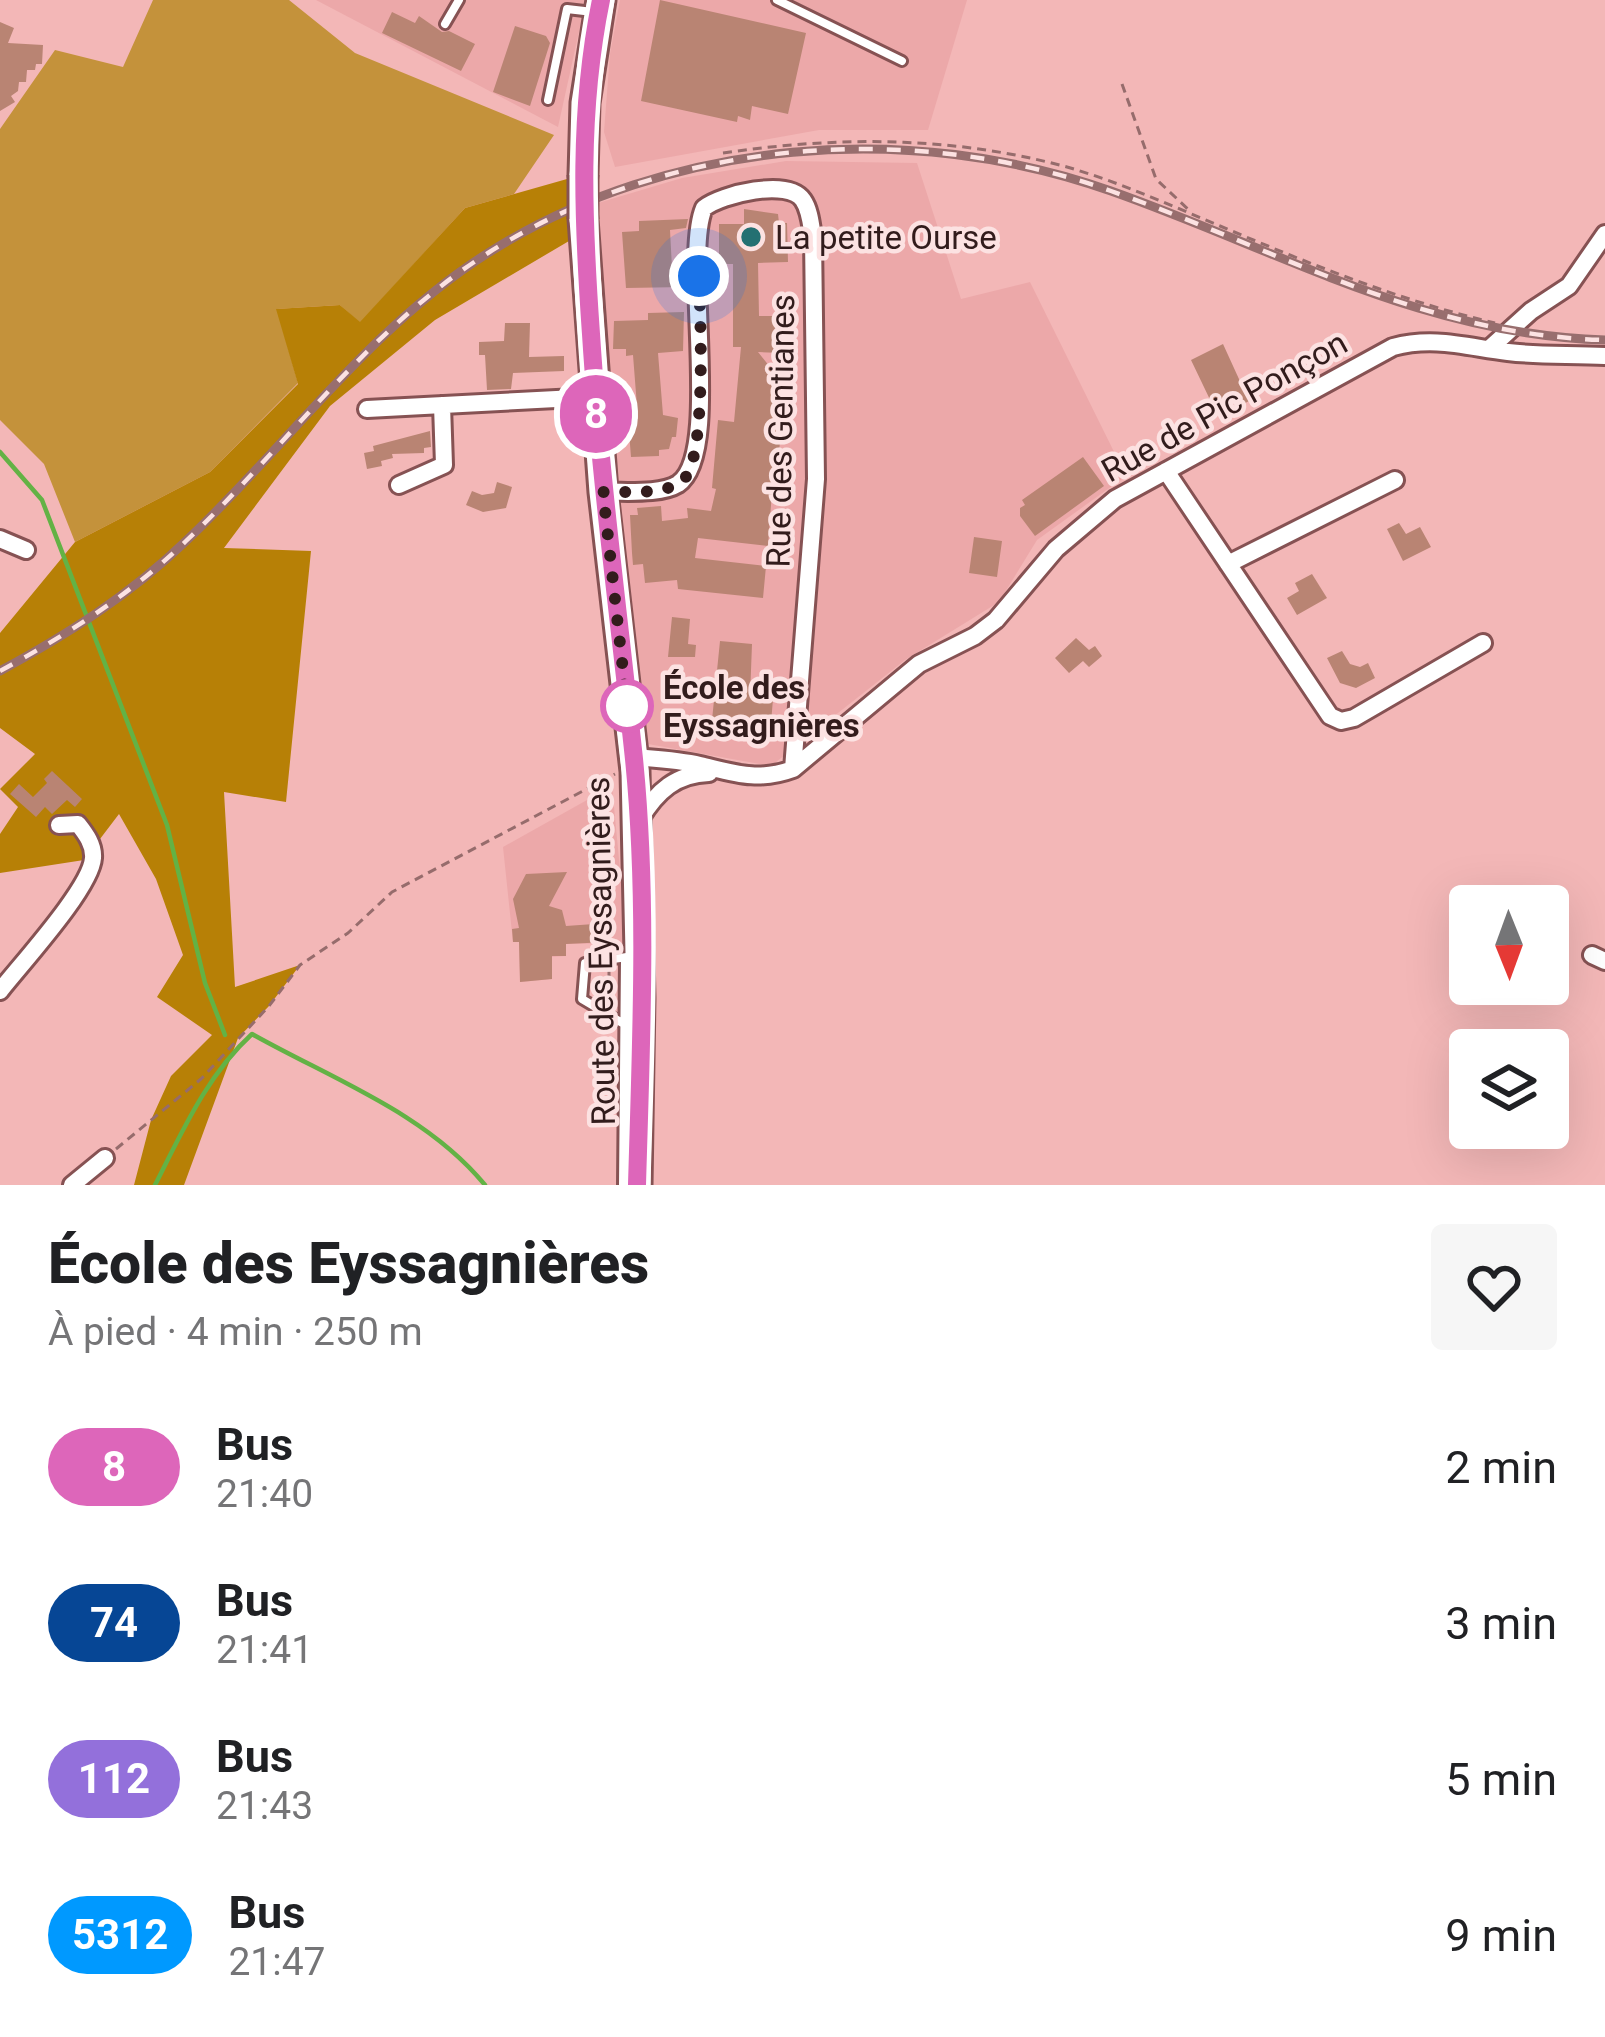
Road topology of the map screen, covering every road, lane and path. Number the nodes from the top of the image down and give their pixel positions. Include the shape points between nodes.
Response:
1 (459, 0) edge
2 (777, 0) edge
3 (600, 6) edge
4 (445, 24) dead end
5 (902, 61) dead end
6 (1122, 84) dead end
7 (548, 100) dead end
8 (724, 153) dead end
9 (1192, 213) junction
10 (1605, 234) edge
11 (1515, 327) junction
12 (1490, 348) junction
13 (1605, 356) edge
14 (595, 397) junction
15 (442, 405) junction
16 (368, 409) dead end
17 (1166, 471) junction
18 (1395, 480) dead end
19 (399, 485) dead end
20 (603, 492) junction
21 (0, 539) edge
22 (26, 550) dead end
23 (1228, 564) junction
24 (1483, 643) dead end
25 (667, 760) junction
26 (634, 769) junction
27 (793, 769) junction
28 (723, 772) junction
29 (666, 786) junction
30 (59, 825) dead end
31 (637, 825) junction
32 (632, 952) junction
33 (609, 961) junction
34 (0, 991) edge
35 (609, 1012) junction
36 (632, 1030) junction
37 (105, 1158) joint
38 (72, 1185) edge
39 (623, 1185) edge
40 (637, 1185) edge

1 - 4 lane
2 - 5 lane
3 - 7 lane via 567,9
3 - 14 main road, Route des Eyssagnières, bridge via 583,175
6 - 9 path via 1156,179
8 - 9 path via 856,140 943,144 1070,168
9 - 11 path via 1397,295
10 - 11 street via 1569,286
11 - 12 street
12 - 13 street, Rue de Pic Ponçon
12 - 17 street, Rue de Pic Ponçon via 1426,340 1393,346
14 - 15 street
14 - 20 main road, Route des Eyssagnières
15 - 16 street
15 - 19 street via 444,465
17 - 23 street
17 - 27 street, Rue de Pic Ponçon via 1076,529 996,620 919,664
18 - 23 street
20 - 26 main road, Route des Eyssagnières
20 - 27 street, Rue des Gentianes via 669,488 693,464 704,208 728,196 794,191 813,237 816,479
21 - 22 street
23 - 24 street via 1324,712 1341,721
25 - 26 street
25 - 28 street
25 - 29 street
26 - 29 street via 649,788
26 - 31 main road, Route des Eyssagnières
26 - 37 path via 582,788 392,892 300,965 200,1079
27 - 28 street via 771,777
28 - 29 street
29 - 31 street
30 - 34 street via 78,824 88,837 91,868
31 - 32 main road, Route des Eyssagnières
32 - 33 lane
32 - 36 main road, Route des Eyssagnières
33 - 35 path
33 - 35 lane via 585,964 582,999
35 - 36 lane
36 - 39 lane
36 - 40 main road, Route des Eyssagnières
37 - 38 street

